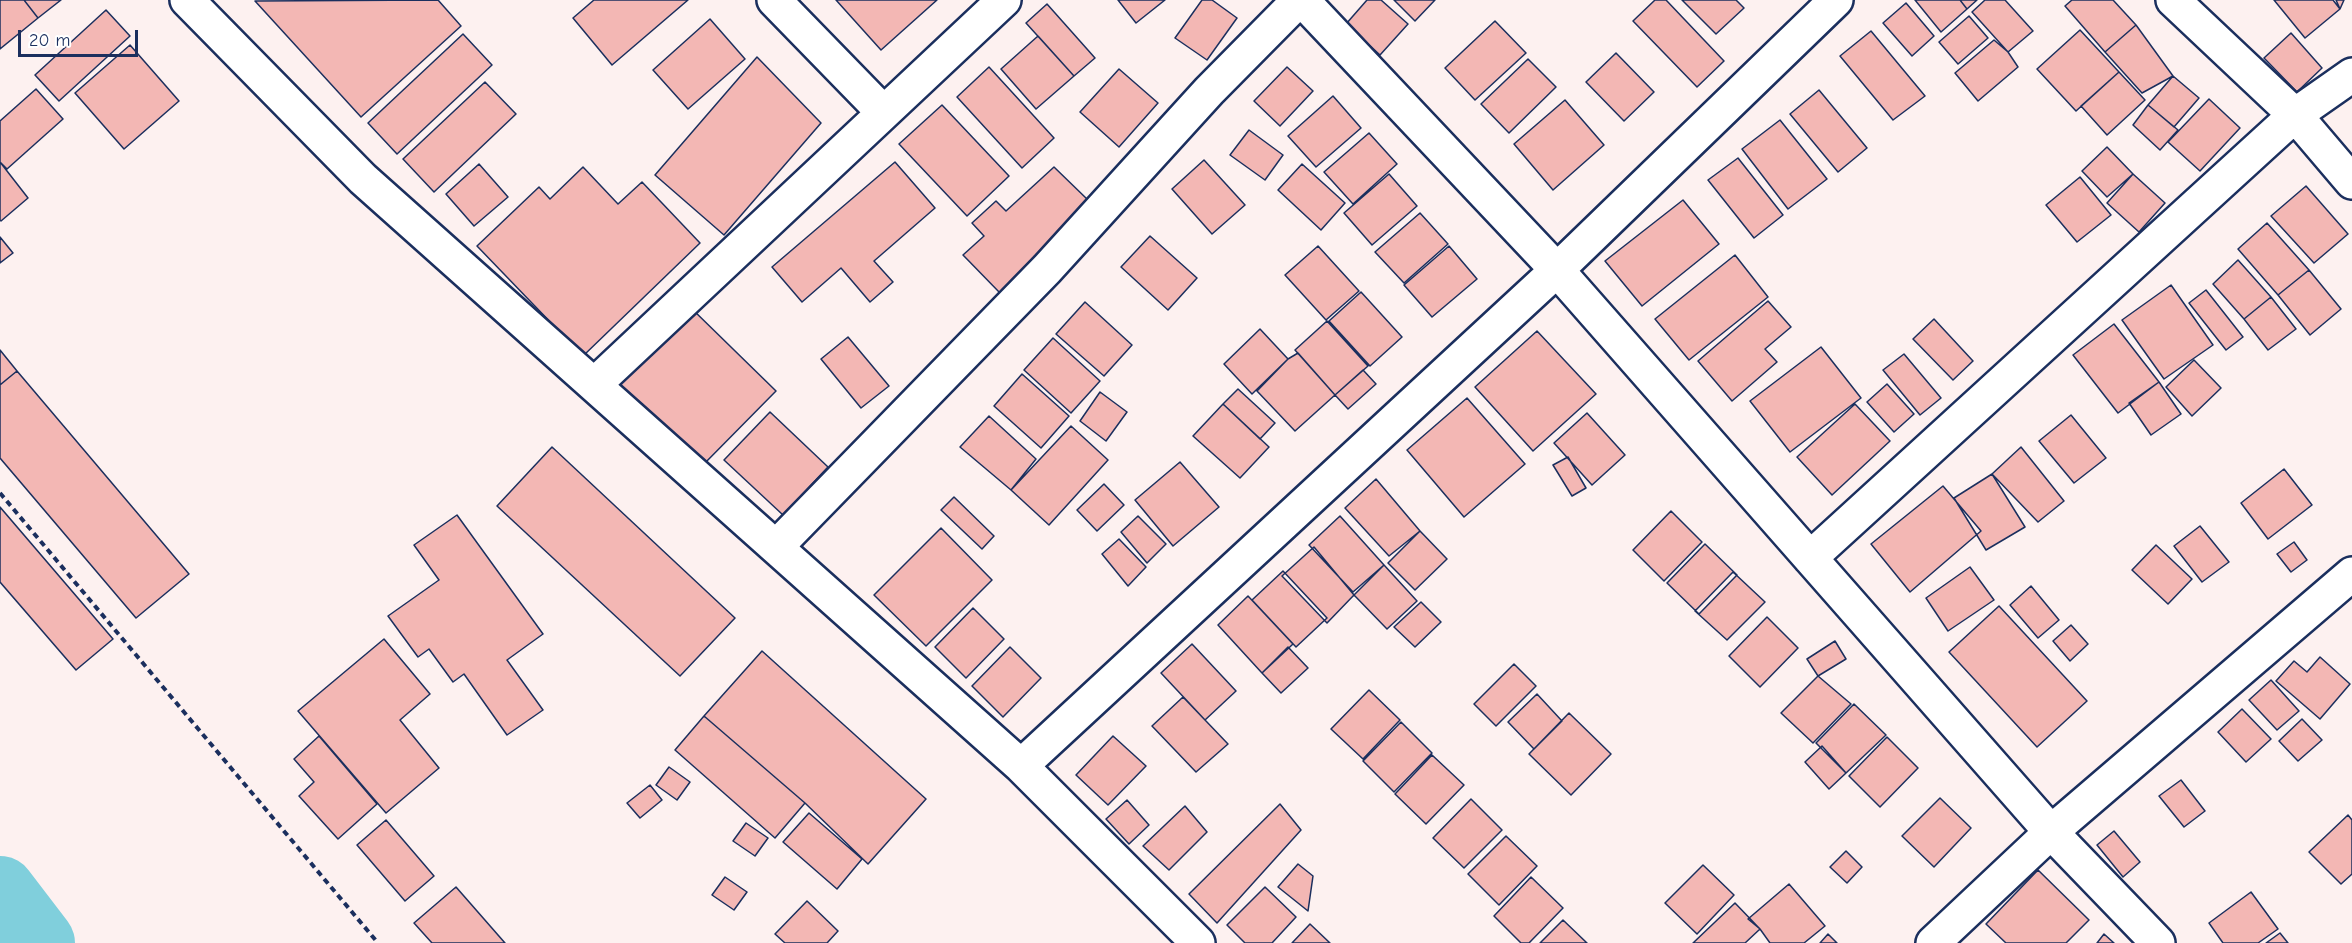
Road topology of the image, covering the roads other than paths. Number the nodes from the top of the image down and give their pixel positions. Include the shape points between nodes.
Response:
1 (187, 0) edge
2 (774, 0) edge
3 (1004, 0) edge
4 (1301, 0) edge
5 (1836, 0) edge
6 (2173, 0) edge
7 (2352, 75) edge
8 (883, 112) junction
9 (2295, 115) junction
10 (2352, 182) edge
11 (1557, 270) junction
12 (594, 385) junction
13 (776, 547) junction
14 (1810, 558) junction
15 (2352, 574) edge
16 (1021, 766) junction
17 (2051, 832) junction
18 (1198, 943) edge
19 (1933, 943) edge
20 (2158, 943) edge

1 - 12 street via 363,179
2 - 8 street
3 - 8 street
4 - 11 street
4 - 13 street via 1209,91 1047,269
5 - 11 street
6 - 9 street
7 - 9 street
8 - 12 street
9 - 10 street
9 - 14 street
11 - 14 street
11 - 16 street
12 - 13 street
13 - 16 street
14 - 17 street
15 - 17 street
16 - 18 street
17 - 19 street
17 - 20 street

